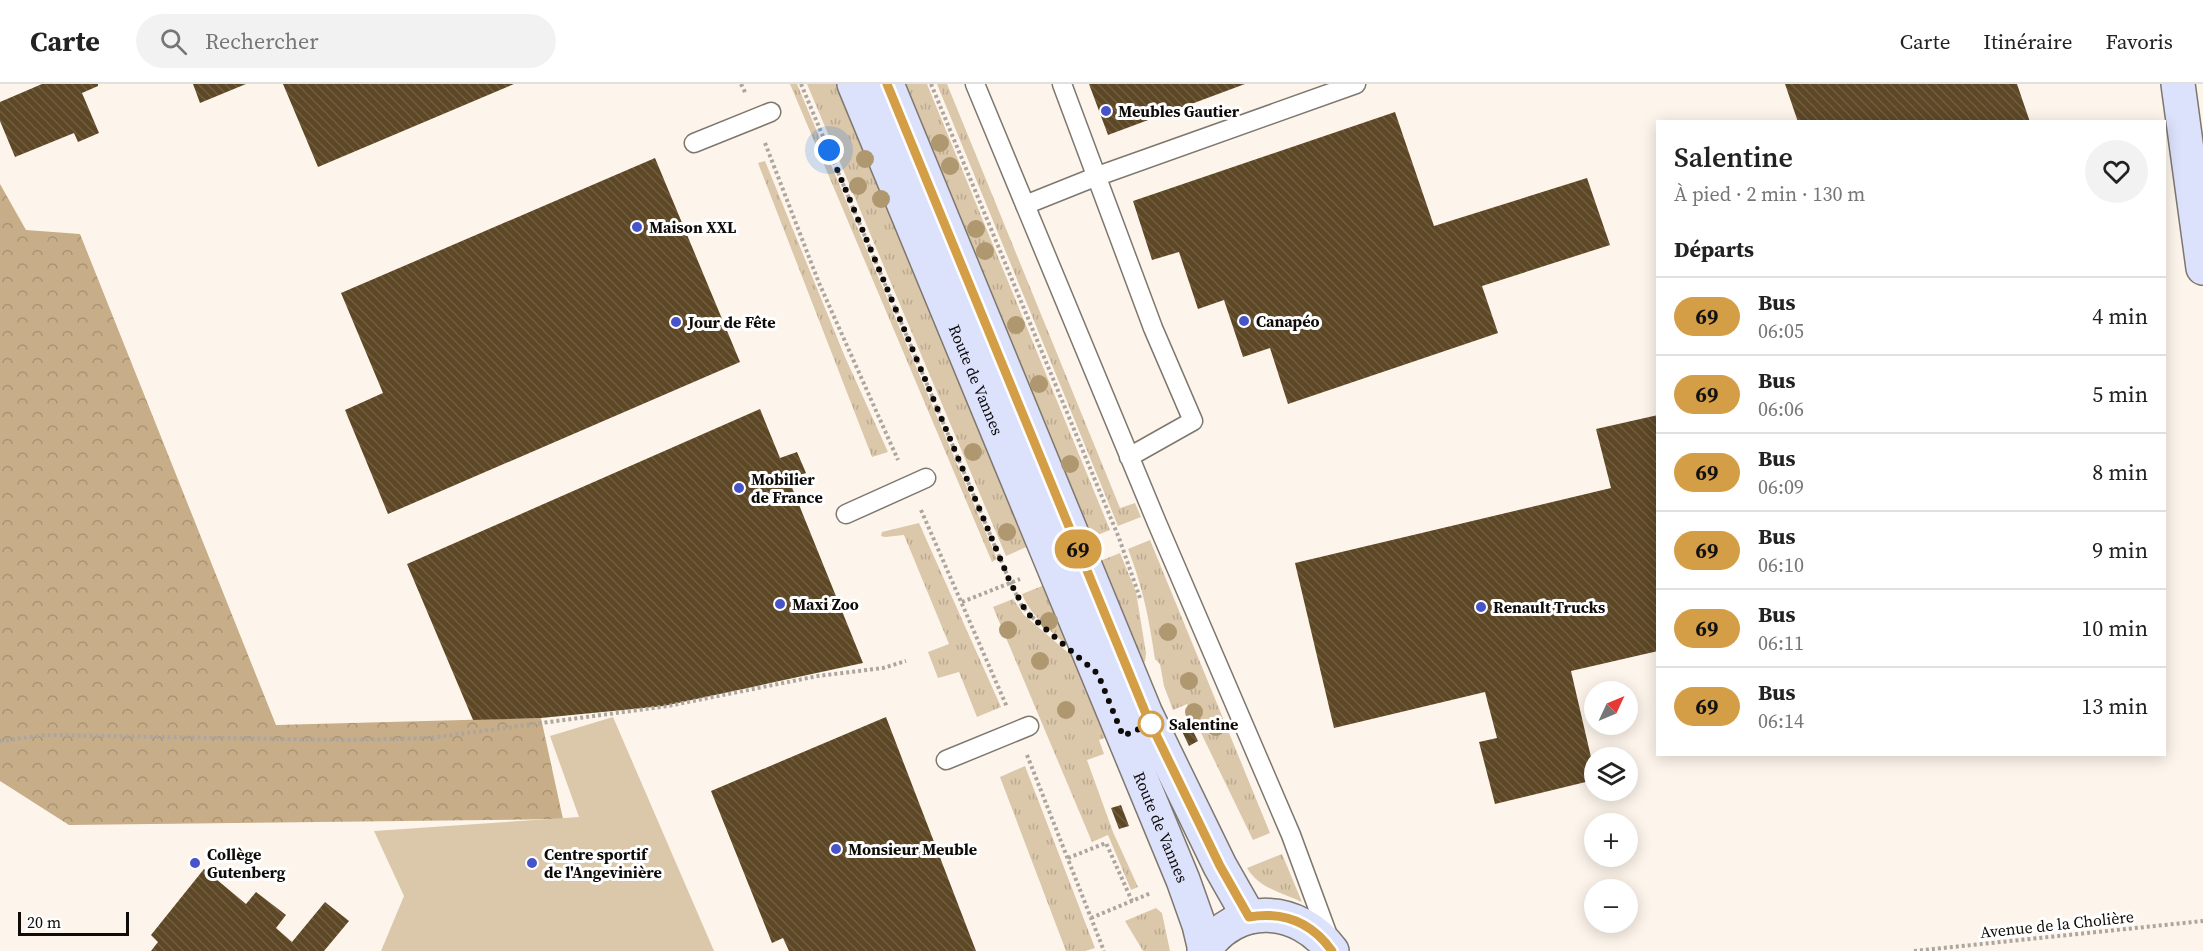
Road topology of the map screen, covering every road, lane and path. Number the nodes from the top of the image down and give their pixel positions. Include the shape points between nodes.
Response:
1 (741, 84) edge
2 (801, 84) edge
3 (854, 84) edge
4 (887, 84) edge
5 (975, 84) edge
6 (1062, 84) edge
7 (1356, 84) edge
8 (2178, 84) edge
9 (764, 115) junction
10 (694, 143) dead end
11 (1095, 177) junction
12 (1025, 205) junction
13 (2203, 268) edge
14 (1130, 457) junction
15 (918, 482) junction
16 (846, 514) dead end
17 (1040, 625) dead end
18 (906, 661) dead end
19 (1023, 728) junction
20 (0, 741) edge
21 (946, 760) dead end
22 (1068, 858) junction
23 (1249, 917) junction
24 (1091, 918) junction
25 (2203, 921) edge
26 (1204, 950) edge
27 (1104, 951) edge
28 (1333, 951) edge
29 (1914, 951) edge

1 - 9 path
2 - 17 path via 1010,582 1022,606
3 - 26 main road, Route de Vannes via 1183,880
4 - 23 main road, Route de Vannes via 1146,714
5 - 12 lane
6 - 11 lane
7 - 11 lane
8 - 13 main road
9 - 10 lane
9 - 15 path via 819,283 847,350
11 - 12 lane
11 - 14 lane via 1193,421
12 - 14 lane
14 - 28 lane via 1291,835
15 - 16 lane
15 - 19 path
18 - 20 path via 668,706 430,738 45,735
19 - 21 lane
19 - 22 path
22 - 24 path
22 - 24 path via 1106,843 1132,901
23 - 26 main road via 1228,926
23 - 28 main road via 1276,915 1301,922
24 - 27 path
25 - 29 path, Avenue de la Cholière

